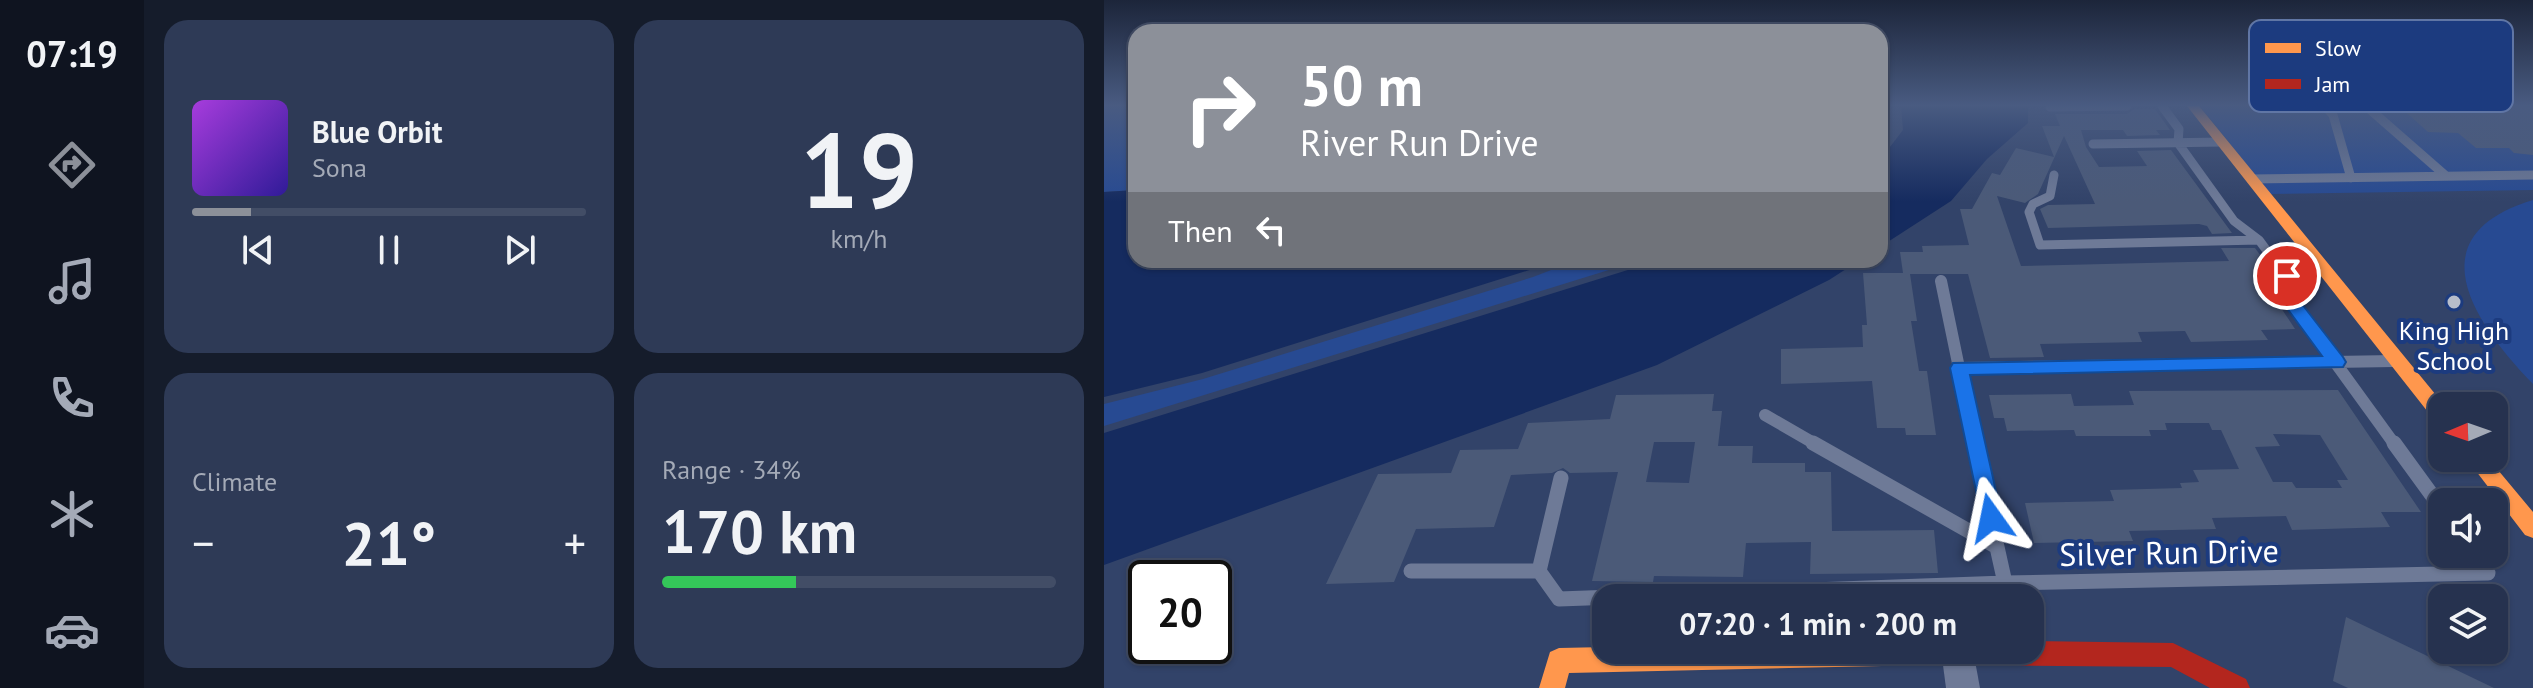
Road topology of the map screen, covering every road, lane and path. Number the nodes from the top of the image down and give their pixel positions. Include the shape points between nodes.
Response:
1 (2178, 138) edge
2 (2219, 138) edge
3 (2340, 138) edge
4 (2403, 138) edge
5 (2222, 142) junction
6 (2178, 143) junction
7 (2093, 144) dead end
8 (2054, 175) dead end
9 (2533, 175) edge
10 (2446, 176) junction
11 (2351, 178) junction
12 (2251, 179) junction
13 (2259, 240) junction
14 (1941, 281) dead end
15 (2397, 361) junction
16 (2337, 362) junction
17 (1959, 368) junction
18 (2428, 399) edge
19 (1765, 415) dead end
20 (2487, 472) edge
21 (1561, 478) dead end
22 (2428, 489) edge
23 (2509, 499) junction
24 (2533, 499) edge
25 (2533, 528) edge
26 (1997, 547) junction
27 (2484, 568) edge
28 (1411, 571) dead end
29 (1539, 571) junction
30 (2005, 583) junction
31 (2044, 653) edge
32 (1592, 660) edge
33 (1959, 664) edge
34 (1552, 688) edge
35 (1963, 688) edge
36 (2237, 688) edge

1 - 6 lane
2 - 5 street
3 - 11 lane
4 - 10 lane
5 - 6 lane
5 - 12 street
6 - 7 lane
6 - 13 lane via 2234,221
8 - 13 lane via 2050,196 2029,212 2040,245
9 - 10 lane
10 - 11 lane
11 - 12 lane
12 - 15 street
13 - 16 lane via 2287,276 2287,296
14 - 17 lane
15 - 16 lane
15 - 18 street
16 - 17 lane
16 - 22 lane
17 - 26 lane
19 - 26 lane
20 - 23 street
21 - 29 lane
23 - 24 lane
23 - 25 street
26 - 30 lane
27 - 30 lane, Silver Run Drive via 2488,573
28 - 29 lane
29 - 30 lane, Silver Run Drive via 1559,599
31 - 36 street via 2173,655
32 - 34 street via 1559,661
33 - 35 street

